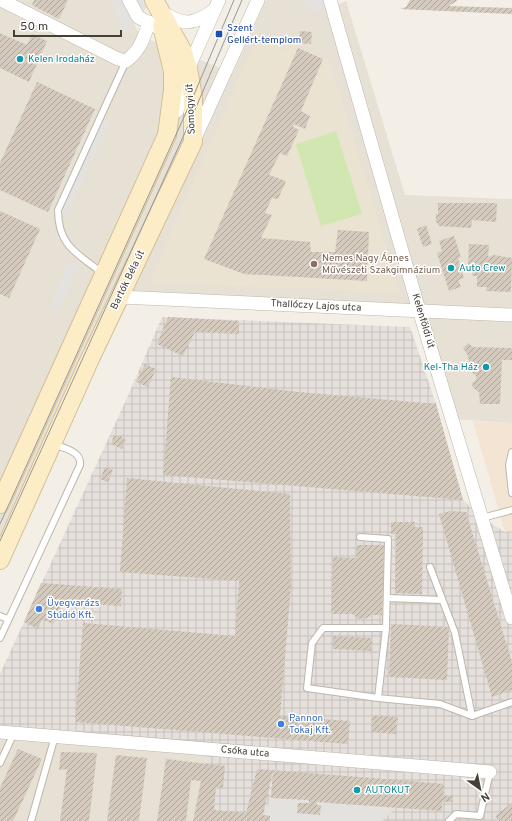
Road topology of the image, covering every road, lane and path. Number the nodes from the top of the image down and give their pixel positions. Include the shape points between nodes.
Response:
1 (1, 0) edge
2 (129, 0) edge
3 (258, 0) edge
4 (330, 0) edge
5 (216, 5) edge
6 (156, 16) edge
7 (126, 60) junction
8 (188, 68) junction
9 (167, 135) junction
10 (192, 142) junction
11 (103, 274) junction
12 (120, 297) junction
13 (419, 310) junction
14 (512, 315) edge
15 (52, 444) junction
16 (512, 452) edge
17 (512, 493) edge
18 (0, 504) edge
19 (512, 510) edge
20 (482, 518) junction
21 (360, 537) dead end
22 (0, 560) edge
23 (430, 567) dead end
24 (387, 598) junction
25 (442, 600) junction
26 (0, 616) edge
27 (512, 618) edge
28 (8, 619) junction
29 (386, 628) junction
30 (0, 638) edge
31 (378, 698) junction
32 (512, 702) edge
33 (472, 716) junction
34 (0, 732) edge
35 (14, 733) junction
36 (55, 736) junction
37 (0, 763) edge
38 (490, 772) joint
39 (481, 818) edge
40 (31, 821) edge
41 (449, 821) edge

1 - 7 street via 118,60
2 - 6 street, Somogyi út via 138,17
3 - 10 street, Bartók Béla út
4 - 13 street, Kelenföldi út
5 - 6 street via 198,20 180,23
5 - 8 street
6 - 7 street via 142,43 133,56
6 - 8 street, Somogyi út via 183,52
6 - 9 street, Somogyi út via 173,71
7 - 11 lane via 58,210 58,224 69,248
8 - 9 street via 178,107
8 - 10 street, Somogyi út via 193,97
9 - 11 street
10 - 12 street, Bartók Béla út
11 - 18 street
12 - 13 street, Thallóczy Lajos utca
12 - 15 street, Bartók Béla út
13 - 14 street, Thallóczy Lajos utca
13 - 20 street, Kelenföldi út
15 - 22 street, Bartók Béla út
15 - 28 lane via 77,454 81,462
16 - 17 lane via 509,465
19 - 20 lane
20 - 27 street, Kelenföldi út
21 - 24 lane via 388,539
23 - 25 lane
24 - 25 lane
24 - 29 lane
25 - 33 lane via 455,632
26 - 28 lane
28 - 30 lane
29 - 31 lane
29 - 31 lane via 323,628 312,642 307,688
31 - 33 lane via 440,704
32 - 33 lane
34 - 35 street, Csóka utca
35 - 36 street, Csóka utca
35 - 37 lane
36 - 38 street, Csóka utca
36 - 40 lane
38 - 39 lane
39 - 41 lane via 456,814

